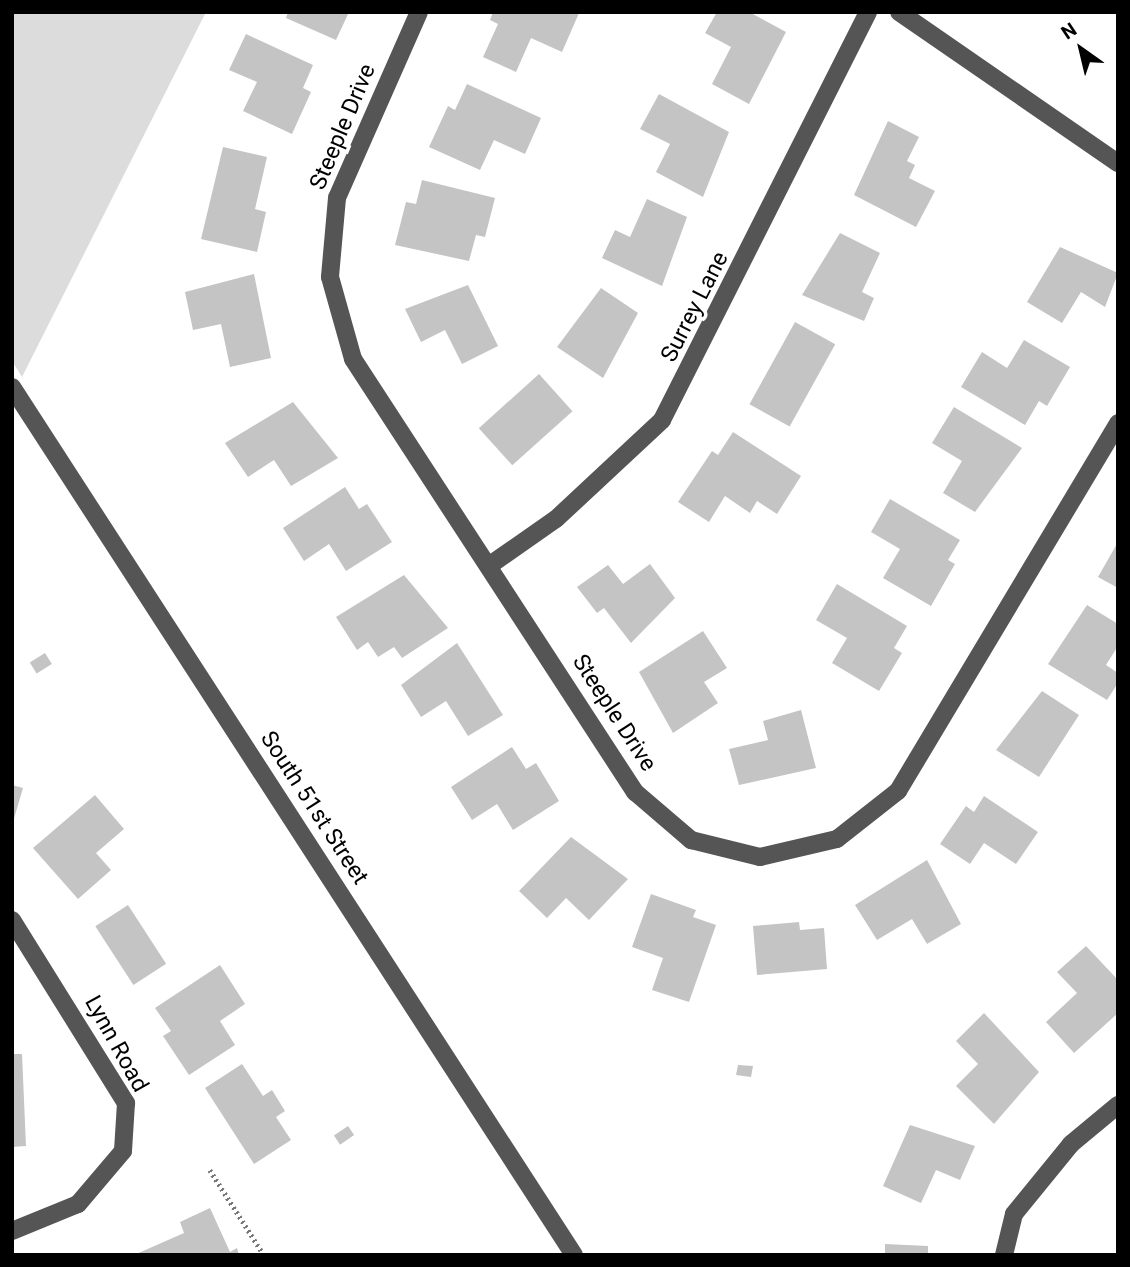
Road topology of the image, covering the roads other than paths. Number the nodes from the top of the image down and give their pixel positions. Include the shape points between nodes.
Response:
1 (419, 12) edge
2 (869, 12) edge
3 (899, 12) edge
4 (1118, 163) edge
5 (14, 394) edge
6 (1118, 423) edge
7 (490, 565) junction
8 (12, 920) edge
9 (1118, 1105) edge
10 (12, 1231) edge
11 (574, 1255) edge
12 (1004, 1255) edge

1 - 7 street, Steeple Drive via 337,198 330,277 353,359
2 - 7 street, Surrey Lane via 662,420 556,519
3 - 4 street
5 - 11 street, South 51st Street
6 - 7 street, Steeple Drive via 898,792 837,839 760,857 691,840 635,792
8 - 10 street, Lynn Road via 126,1103 123,1150 78,1204
9 - 12 street via 1071,1144 1014,1214

